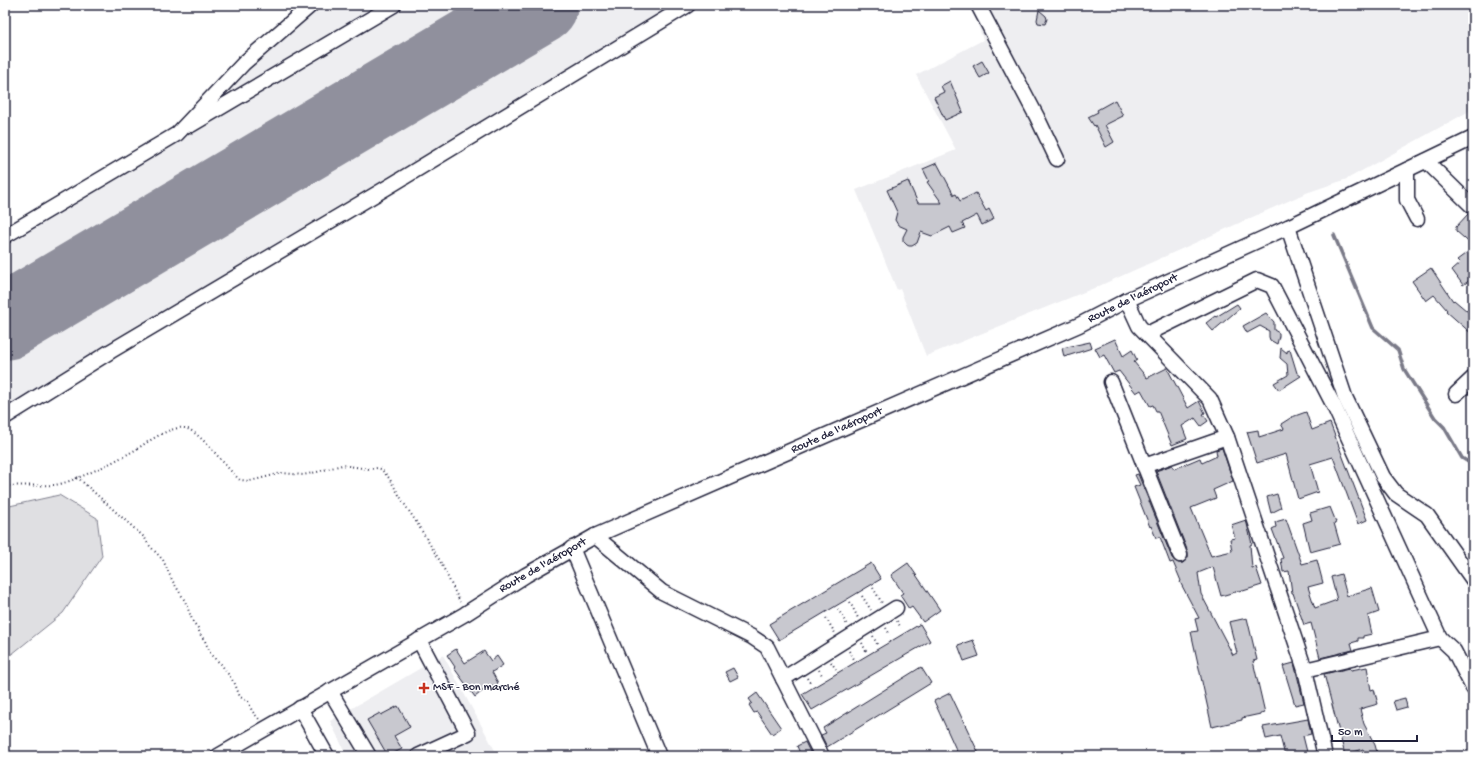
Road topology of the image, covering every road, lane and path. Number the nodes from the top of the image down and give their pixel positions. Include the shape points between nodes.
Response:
1 (311, 5) edge
2 (394, 5) edge
3 (688, 5) edge
4 (978, 5) edge
5 (177, 134) junction
6 (1473, 138) edge
7 (1057, 159) dead end
8 (1426, 161) junction
9 (1407, 170) junction
10 (1473, 207) edge
11 (1417, 219) dead end
12 (1288, 227) junction
13 (5, 236) edge
14 (1127, 300) junction
15 (1147, 334) junction
16 (1473, 378) edge
17 (1111, 382) dead end
18 (1456, 394) dead end
19 (5, 417) edge
20 (1227, 437) junction
21 (1144, 466) junction
22 (77, 477) junction
23 (5, 486) edge
24 (595, 536) junction
25 (572, 548) junction
26 (1180, 555) dead end
27 (1473, 580) edge
28 (873, 588) dead end
29 (862, 596) dead end
30 (850, 602) dead end
31 (838, 609) dead end
32 (465, 614) junction
33 (887, 614) junction
34 (826, 618) dead end
35 (858, 632) junction
36 (1440, 638) junction
37 (419, 640) junction
38 (841, 643) junction
39 (1305, 670) junction
40 (783, 679) junction
41 (1473, 688) edge
42 (330, 691) junction
43 (300, 708) junction
44 (266, 728) junction
45 (218, 756) edge
46 (326, 756) edge
47 (369, 756) edge
48 (418, 756) edge
49 (659, 756) edge
50 (822, 756) edge
51 (1325, 756) edge

1 - 5 street via 244,64
2 - 5 street
3 - 19 street
4 - 7 street
5 - 13 street
6 - 8 street, Route de l'aéroport
8 - 9 street, Route de l'aéroport
8 - 10 street
9 - 11 street via 1407,200
9 - 12 street, Route de l'aéroport
12 - 14 street, Route de l'aéroport
12 - 27 street via 1345,397 1383,477 1396,494 1427,515
14 - 15 street via 1139,326
14 - 24 street, Route de l'aéroport via 1005,358
15 - 20 street via 1210,399
15 - 36 street via 1257,280 1272,286 1334,406
16 - 18 street
17 - 21 street
20 - 21 street
20 - 39 street
21 - 26 street
22 - 23 path via 55,485
22 - 32 path via 127,455 165,432 177,428 187,429 198,436 240,480 250,481 282,474 303,475 342,465 377,468 384,471 418,523 440,561
22 - 44 path via 145,538 163,560 211,655 221,664 235,684 240,697 248,701 252,712
24 - 25 street, Route de l'aéroport
24 - 40 street via 662,592 767,647
25 - 32 street, Route de l'aéroport
25 - 49 street
28 - 33 path
29 - 33 path
30 - 35 path
31 - 35 path
32 - 37 street, Route de l'aéroport
33 - 35 street
34 - 38 path
35 - 38 street
36 - 39 street
36 - 41 street via 1454,651
37 - 42 street, Route de l'aéroport
37 - 48 street via 468,733
38 - 40 street
39 - 51 street
40 - 50 street
42 - 43 street, Route de l'aéroport
42 - 47 street
43 - 44 street, Route de l'aéroport
43 - 46 street
44 - 45 street, Route de l'aéroport

